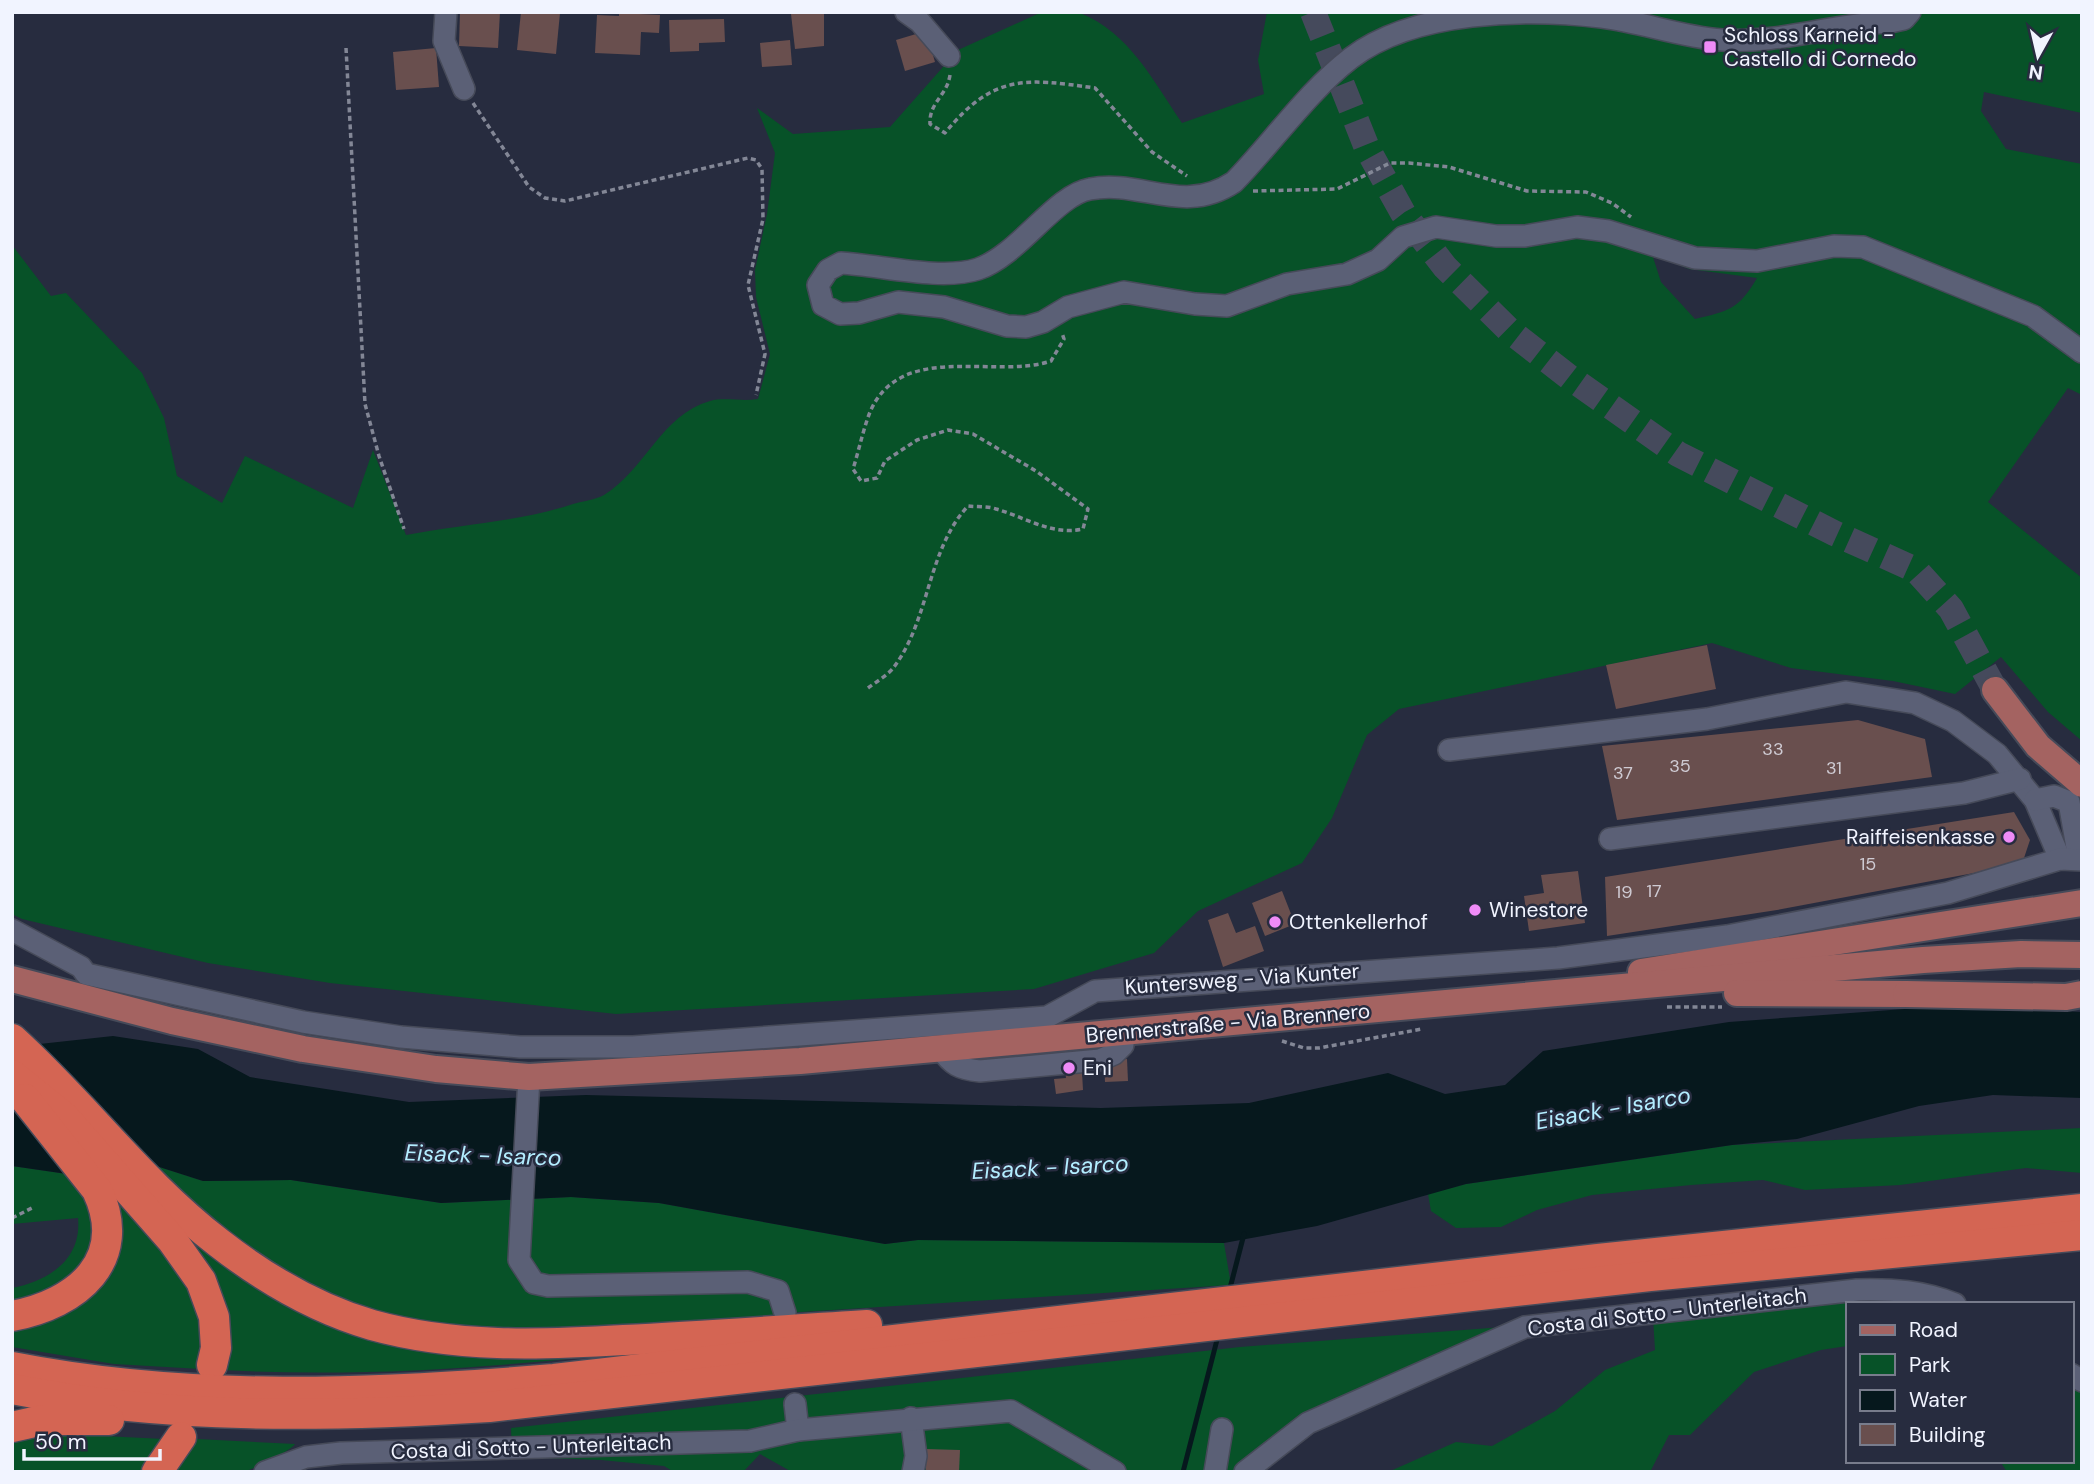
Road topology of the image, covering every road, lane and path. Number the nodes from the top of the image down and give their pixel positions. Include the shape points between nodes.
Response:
1 (446, 12) edge
2 (906, 12) edge
3 (1910, 12) edge
4 (346, 48) dead end
5 (949, 56) joint
6 (464, 89) joint
7 (1219, 192) junction
8 (1645, 243) junction
9 (1055, 315) junction
10 (2082, 352) edge
11 (756, 395) dead end
12 (404, 529) dead end
13 (869, 688) dead end
14 (1996, 690) tunnel mouth
15 (1449, 750) dead end
16 (2020, 779) junction
17 (2081, 783) edge
18 (2035, 800) junction
19 (1610, 839) dead end
20 (2074, 859) edge
21 (2082, 903) edge
22 (12, 930) edge
23 (2082, 955) edge
24 (12, 979) edge
25 (2082, 994) edge
26 (1670, 995) junction
27 (1517, 998) junction
28 (1734, 1007) dead end
29 (1425, 1028) dead end
30 (1278, 1038) dead end
31 (17, 1056) edge
32 (12, 1081) edge
33 (529, 1084) junction
34 (32, 1208) dead end
35 (12, 1218) edge
36 (2078, 1222) edge
37 (1950, 1302) edge
38 (785, 1313) dead end
39 (12, 1316) edge
40 (1159, 1322) junction
41 (993, 1330) junction
42 (212, 1366) dead end
43 (12, 1367) edge
44 (12, 1389) edge
45 (795, 1404) dead end
46 (308, 1415) junction
47 (911, 1418) junction
48 (12, 1427) edge
49 (1223, 1429) dead end
50 (798, 1430) junction
51 (181, 1437) dead end
52 (157, 1472) edge
53 (265, 1472) edge
54 (913, 1472) edge
55 (1115, 1472) edge
56 (1215, 1472) edge
57 (1245, 1472) edge

1 - 6 street via 444,41
2 - 5 street
3 - 7 street via 1890,22 1744,40 1709,39 1568,15 1457,17 1421,24 1351,58 1234,182
4 - 12 path via 365,404
5 - 7 path via 949,83 930,112 930,124 945,133 964,110 1004,85 1048,82 1095,88 1152,152 1204,188
6 - 11 path via 529,187 545,198 565,201 748,158 756,160 762,169 763,219 748,285 765,354
7 - 8 path via 1337,189 1390,163 1436,166 1527,191 1586,192 1631,217
7 - 9 street via 1181,197 1088,189 1013,249 978,269 934,272 841,263 828,270 818,285 823,305 840,314 898,302 944,307 1007,326 1026,327
8 - 9 street via 1577,227 1525,236 1436,227 1403,237 1378,260 1347,274 1287,284 1227,306 1124,292
8 - 10 street via 1695,258 1757,261 1834,246 1863,247 2033,316
9 - 13 path via 1064,339 1051,361 1030,368 964,365 917,370 887,388 871,411 853,469 861,481 877,478 885,461 917,440 948,430 973,434 1088,509 1083,529 1068,532 995,508 968,506 952,523 913,630 893,668
14 - 17 main road via 2038,746
15 - 16 street via 1707,719 1846,692 1915,703 1953,721 1987,745
16 - 18 street
16 - 19 street via 1964,793
18 - 20 street
18 - 20 street via 2054,796 2069,802
20 - 22 street, Kuntersweg - Via Kunter via 1948,892 1727,936 1558,958 1095,991 1047,1017 634,1047 520,1047 401,1037 303,1022 86,974
21 - 27 main road via 1669,967
23 - 26 main road via 1947,958
24 - 33 main road, Brennerstraße - Via Brennero via 303,1049
25 - 26 main road, bridge
26 - 27 main road
26 - 28 path
27 - 33 main road, Brennerstraße - Via Brennero
29 - 30 path via 1319,1048
31 - 41 highway via 58,1080 181,1213 271,1279 319,1305 372,1325 519,1345 891,1323
31 - 42 highway via 201,1281 214,1317
32 - 39 highway via 88,1176 106,1208 107,1240 102,1259 76,1292 36,1312
33 - 38 street via 519,1260 534,1283 748,1282 778,1291
34 - 35 path
36 - 40 highway via 1854,1231
37 - 57 street, Costa di Sotto - Unterleitach via 1898,1289 1857,1290 1525,1327 1308,1423
40 - 41 highway
40 - 46 highway via 555,1402
41 - 43 highway via 554,1379 355,1392 183,1390
44 - 46 highway via 166,1410
45 - 50 street
46 - 48 highway via 246,1426 66,1419
47 - 50 street, Costa di Sotto - Unterleitach
47 - 54 street via 916,1456
47 - 55 street, Costa di Sotto - Unterleitach via 1011,1411
49 - 56 street
50 - 53 street, Costa di Sotto - Unterleitach via 750,1441 341,1453 306,1457
51 - 52 highway

